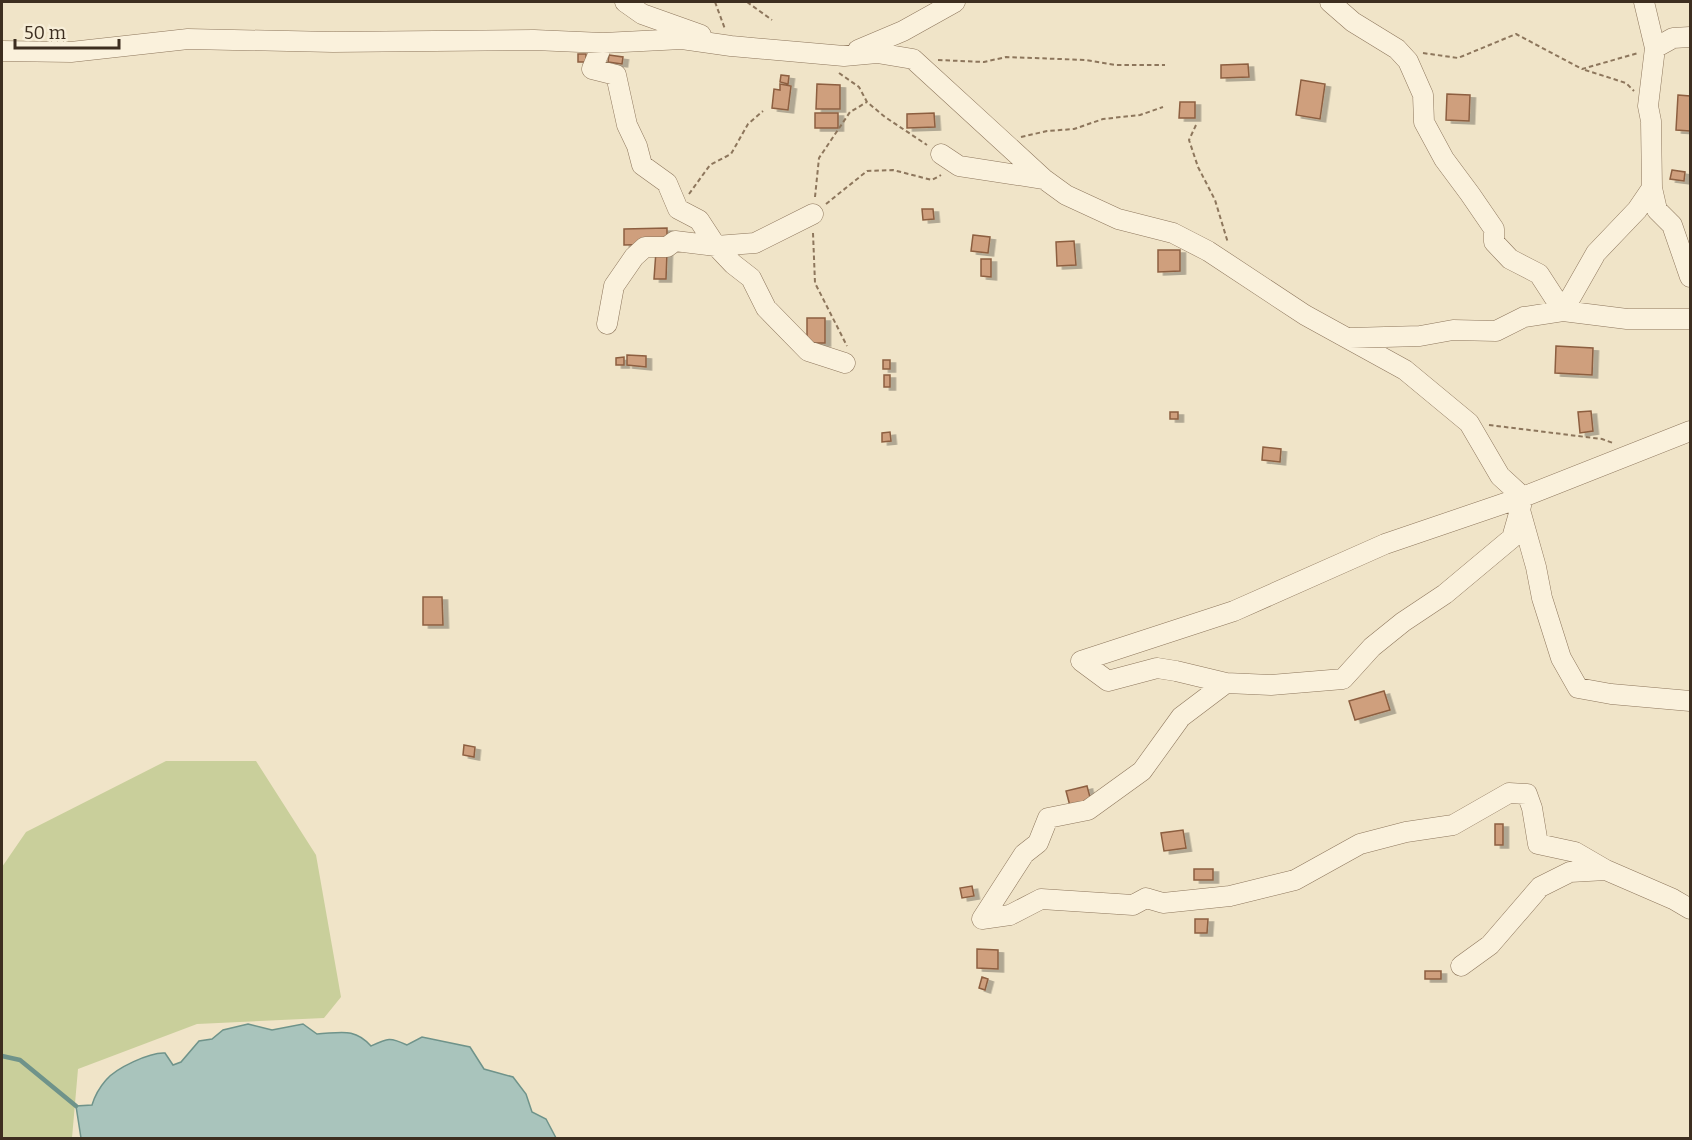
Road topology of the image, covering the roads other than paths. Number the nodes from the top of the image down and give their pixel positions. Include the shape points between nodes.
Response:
1 (625, 2) edge
2 (955, 2) edge
3 (1330, 2) edge
4 (1644, 2) edge
5 (1690, 37) edge
6 (603, 43) junction
7 (731, 46) junction
8 (1655, 48) junction
9 (2, 51) edge
10 (844, 56) junction
11 (941, 154) road end
12 (1044, 179) junction
13 (1652, 188) junction
14 (813, 214) road end
15 (716, 246) junction
16 (1687, 249) edge
17 (1690, 277) edge
18 (1563, 310) junction
19 (1690, 319) edge
20 (607, 324) dead end
21 (1350, 338) junction
22 (845, 363) road end
23 (1690, 431) edge
24 (1521, 503) junction
25 (1226, 683) junction
26 (1690, 701) edge
27 (1606, 870) junction
28 (1690, 909) edge
29 (1461, 966) dead end

1 - 7 street via 642,14
2 - 10 street via 903,31
3 - 18 street via 1408,61 1423,95 1424,122 1444,159 1494,229 1494,242 1510,259 1539,274
4 - 8 street
5 - 8 street via 1673,38
6 - 7 street via 682,39
6 - 9 street via 188,39 71,52
6 - 15 street via 592,69 616,75 627,125 642,165 666,183 678,209 699,220
7 - 10 street
8 - 13 street via 1648,106
10 - 12 street via 878,53 912,59
11 - 12 street via 959,166
12 - 21 street via 1066,195 1118,219 1173,233 1305,315
13 - 16 street via 1657,210
13 - 18 street via 1596,253
14 - 15 street via 755,243
15 - 20 street via 675,242 667,247 645,247 614,286
15 - 22 street via 751,278 766,309 808,351
16 - 17 street
18 - 19 street via 1627,318
18 - 21 street via 1524,316 1496,331 1453,330 1420,336
21 - 24 street via 1405,370 1469,423
23 - 24 street
24 - 25 street via 1512,538 1445,594 1372,647 1343,680 1271,685
24 - 25 street via 1385,544 1234,611 1080,661 1108,681 1157,668
24 - 26 street via 1542,598 1561,658 1578,688
25 - 27 street via 1181,717 1142,771 1088,810 1048,818 1038,843 1024,854 982,919 1010,915 1041,899 1133,905 1146,898 1162,903 1230,896 1295,880 1360,844 1453,825 1509,794 1527,794 1538,844 1575,852
27 - 28 street
27 - 29 street via 1570,872 1540,887 1490,945

